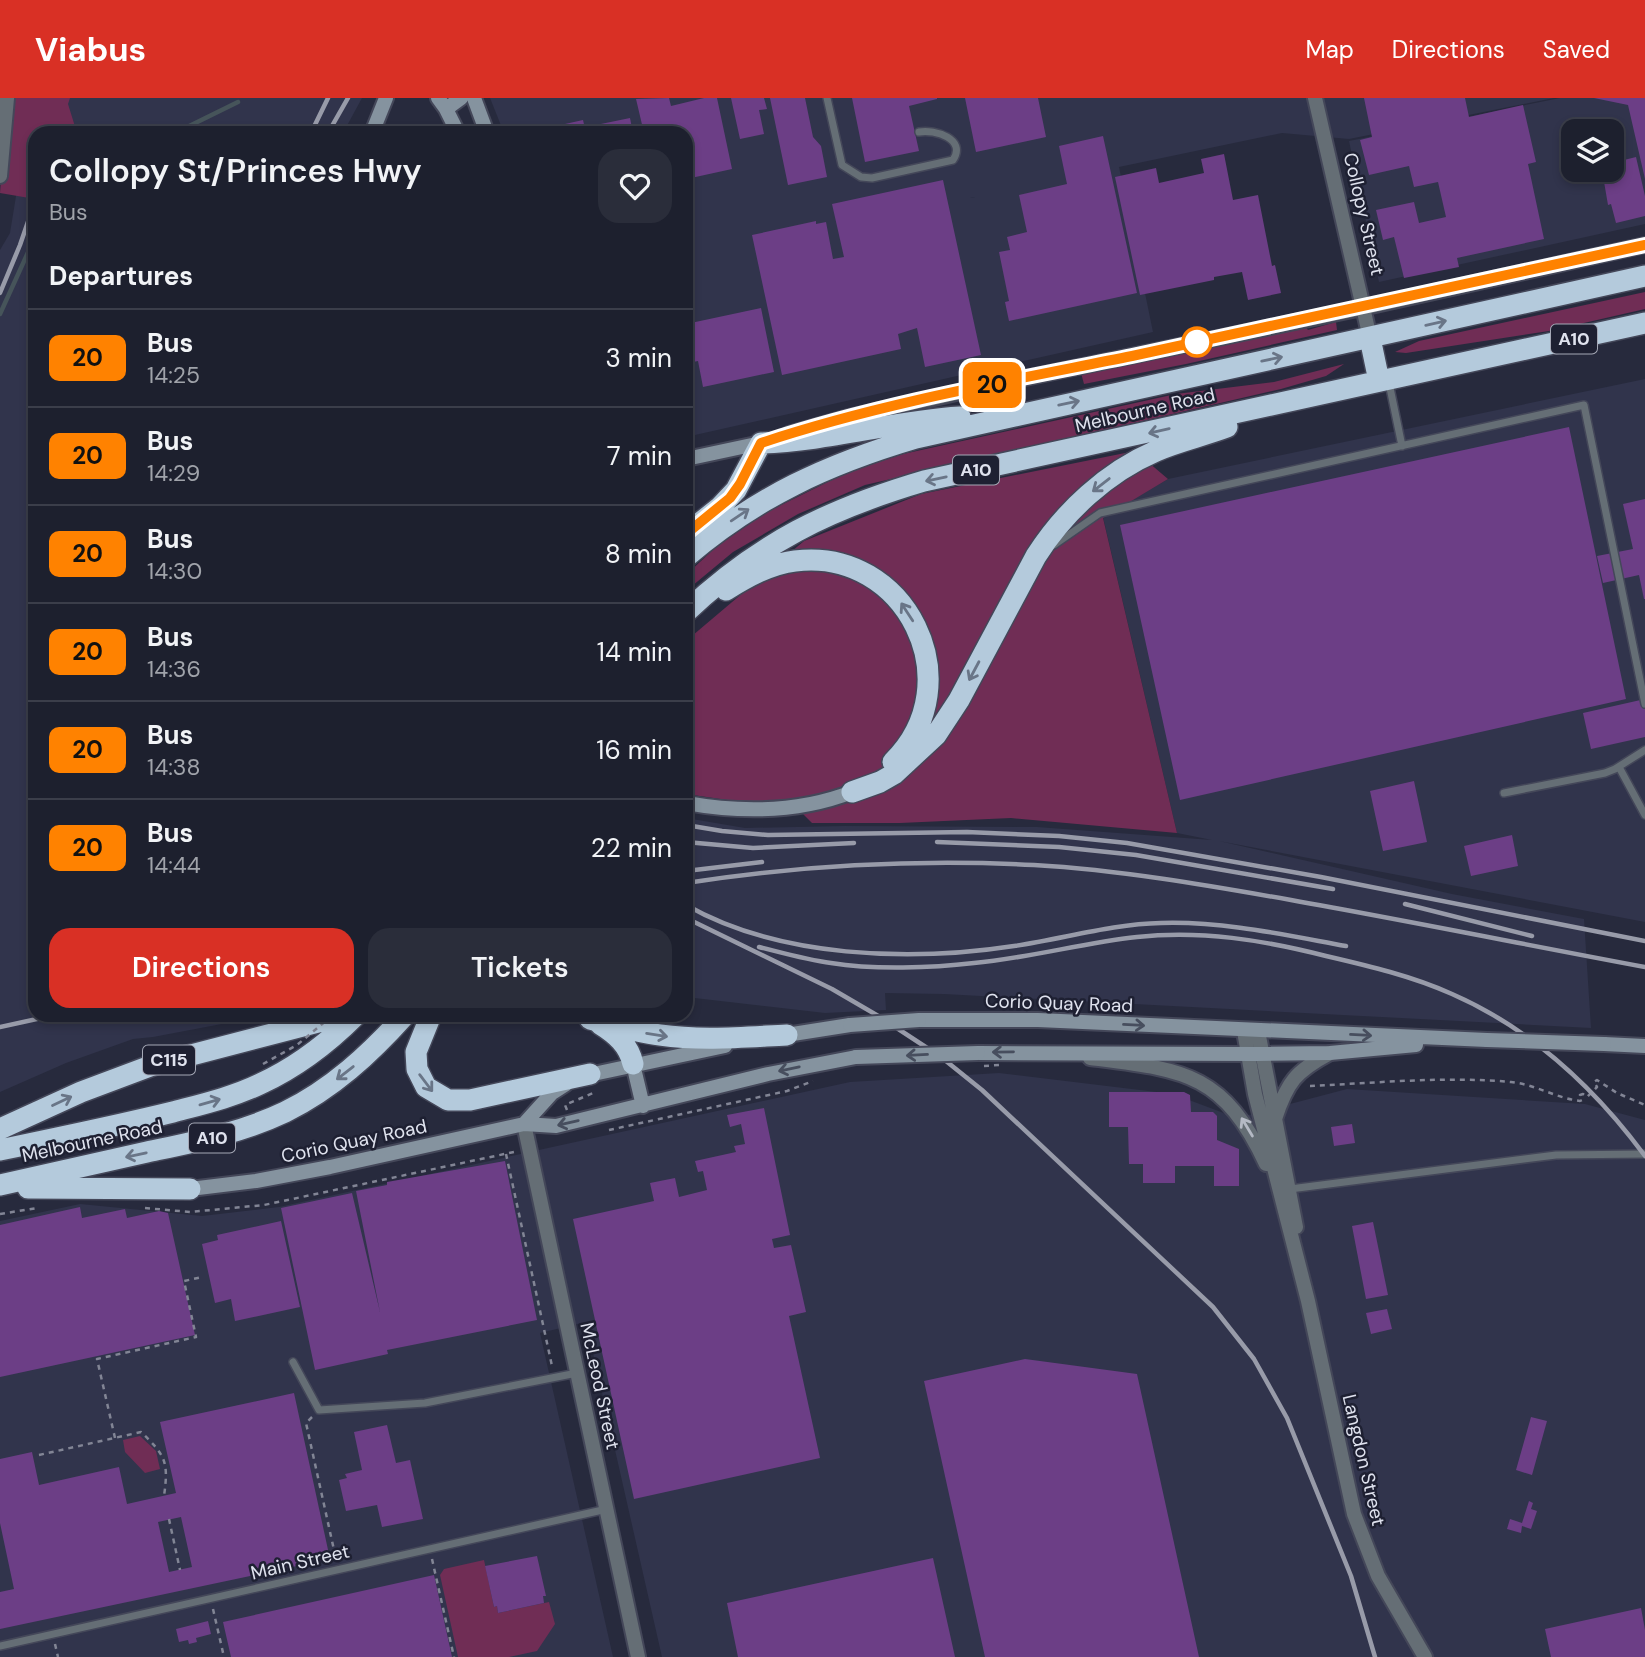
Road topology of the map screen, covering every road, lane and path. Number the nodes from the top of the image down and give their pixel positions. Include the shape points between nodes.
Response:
1 (7, 98) edge
2 (386, 98) edge
3 (461, 98) edge
4 (474, 98) edge
5 (827, 98) edge
6 (1315, 98) edge
7 (442, 103) edge
8 (375, 126) edge
9 (454, 126) edge
10 (484, 126) edge
11 (919, 132) dead end
12 (0, 176) edge
13 (1645, 245) edge
14 (1645, 276) edge
15 (1362, 308) junction
16 (1645, 323) edge
17 (1370, 338) junction
18 (1384, 380) junction
19 (1297, 399) junction
20 (1018, 414) junction
21 (761, 443) junction
22 (1402, 446) junction
23 (693, 458) edge
24 (693, 528) edge
25 (693, 552) edge
26 (1035, 559) junction
27 (693, 608) edge
28 (693, 610) edge
29 (1645, 704) edge
30 (1645, 750) edge
31 (1619, 767) junction
32 (852, 792) junction
33 (1504, 793) dead end
34 (693, 804) edge
35 (1645, 815) edge
36 (323, 1022) edge
37 (325, 1022) edge
38 (349, 1022) edge
39 (399, 1022) edge
40 (427, 1022) edge
41 (594, 1022) edge
42 (604, 1022) edge
43 (1251, 1031) junction
44 (787, 1035) junction
45 (1487, 1040) junction
46 (1645, 1046) edge
47 (1041, 1052) junction
48 (1330, 1053) junction
49 (1255, 1054) junction
50 (263, 1064) dead end
51 (633, 1064) junction
52 (590, 1074) junction
53 (817, 1080) dead end
54 (1286, 1089) junction
55 (1645, 1105) edge
56 (643, 1106) junction
57 (1275, 1120) junction
58 (524, 1124) junction
59 (0, 1129) edge
60 (598, 1132) dead end
61 (0, 1150) edge
62 (506, 1154) dead end
63 (1645, 1154) edge
64 (0, 1186) edge
65 (190, 1189) joint
66 (1282, 1189) junction
67 (202, 1277) dead end
68 (293, 1362) dead end
69 (577, 1373) junction
70 (555, 1377) junction
71 (319, 1410) junction
72 (115, 1438) junction
73 (39, 1455) dead end
74 (164, 1496) dead end
75 (607, 1509) junction
76 (169, 1519) dead end
77 (430, 1549) junction
78 (180, 1570) dead end
79 (338, 1570) junction
80 (211, 1598) junction
81 (0, 1646) edge
82 (225, 1657) edge
83 (454, 1657) edge
84 (638, 1657) edge
85 (1425, 1657) edge

1 - 12 street
2 - 8 main road
3 - 7 main road
4 - 10 main road
5 - 11 lane via 842,164 861,177 957,156 948,137 936,131
6 - 15 street, Collopy Street
7 - 9 main road
13 - 15 street
17 -> 14 highway, Melbourne Road / A10
15 - 17 street, Collopy Street
15 - 21 street via 963,391
16 - 18 highway, Melbourne Road / A10
17 - 18 highway, Collopy Street
20 -> 17 highway, Melbourne Road / A10
18 - 19 highway, Melbourne Road / A10
18 - 22 lane
19 -> 26 highway via 1135,461 1075,508
19 -> 27 highway, Melbourne Road / A10 via 887,492 780,538
20 - 21 highway via 935,418
25 -> 20 highway, Melbourne Road / A10 via 752,507 827,468 916,438
21 - 23 main road
21 - 24 highway via 730,498
22 - 26 lane via 1100,513
22 - 29 lane via 1584,405
26 -> 32 highway via 936,735 894,774
32 -> 28 highway via 901,754 926,703 924,646 898,598 872,577 844,564 793,561 744,579
30 - 31 lane
31 - 33 lane
31 - 35 lane
32 - 34 main road via 792,809
59 -> 36 highway, C115 via 153,1065
37 - 50 path, bridge
61 -> 38 highway, Melbourne Road / A10 via 231,1096 285,1071
39 -> 64 highway, Melbourne Road / A10 via 341,1077 257,1124
40 -> 52 highway via 416,1052 417,1069 426,1087 448,1100 470,1100
41 - 51 highway via 622,1041
42 -> 44 highway via 676,1037
44 -> 43 main road, Corio Quay Road, bridge via 919,1020 1038,1020
43 -> 45 main road, Corio Quay Road
43 - 49 street, Langdon Street
44 - 51 main road, Corio Quay Road
45 - 46 main road, Corio Quay Road, bridge
45 - 48 main road, Corio Quay Road
47 - 49 main road, Corio Quay Road
47 -> 56 main road, Corio Quay Road, bridge via 856,1057
66 -> 47 street via 1245,1124 1212,1088 1155,1068
48 - 49 main road, Corio Quay Road
48 - 54 street via 1302,1069
49 - 57 street, Langdon Street
49 - 66 street, Langdon Street
51 - 52 main road, Corio Quay Road
51 - 56 main road
52 - 58 main road, Corio Quay Road via 552,1093
53 - 60 path via 787,1091
54 - 55 path via 1442,1080 1514,1082 1580,1101 1580,1095 1587,1097 1597,1087 1597,1080
54 - 57 street
56 -> 58 main road, Corio Quay Road via 556,1126
57 - 66 street, Langdon Street
58 - 65 main road, Corio Quay Road via 281,1177
58 - 69 street, McLeod Street
62 - 70 path
63 - 66 lane via 1556,1155
64 - 65 highway
66 - 85 street, Langdon Street via 1354,1514 1378,1576
67 - 72 path via 184,1281 196,1337 97,1359
68 - 71 lane
69 - 70 lane
69 - 75 street, McLeod Street
70 - 71 lane via 425,1403
71 - 79 path via 306,1423
72 - 73 path
72 - 74 path via 141,1432 162,1452 167,1478
75 - 77 lane, Main Street
75 - 84 street, McLeod Street
76 - 78 path
77 - 79 lane, Main Street
77 - 83 path
79 - 80 lane, Main Street
80 - 81 lane, Main Street
80 - 82 path

